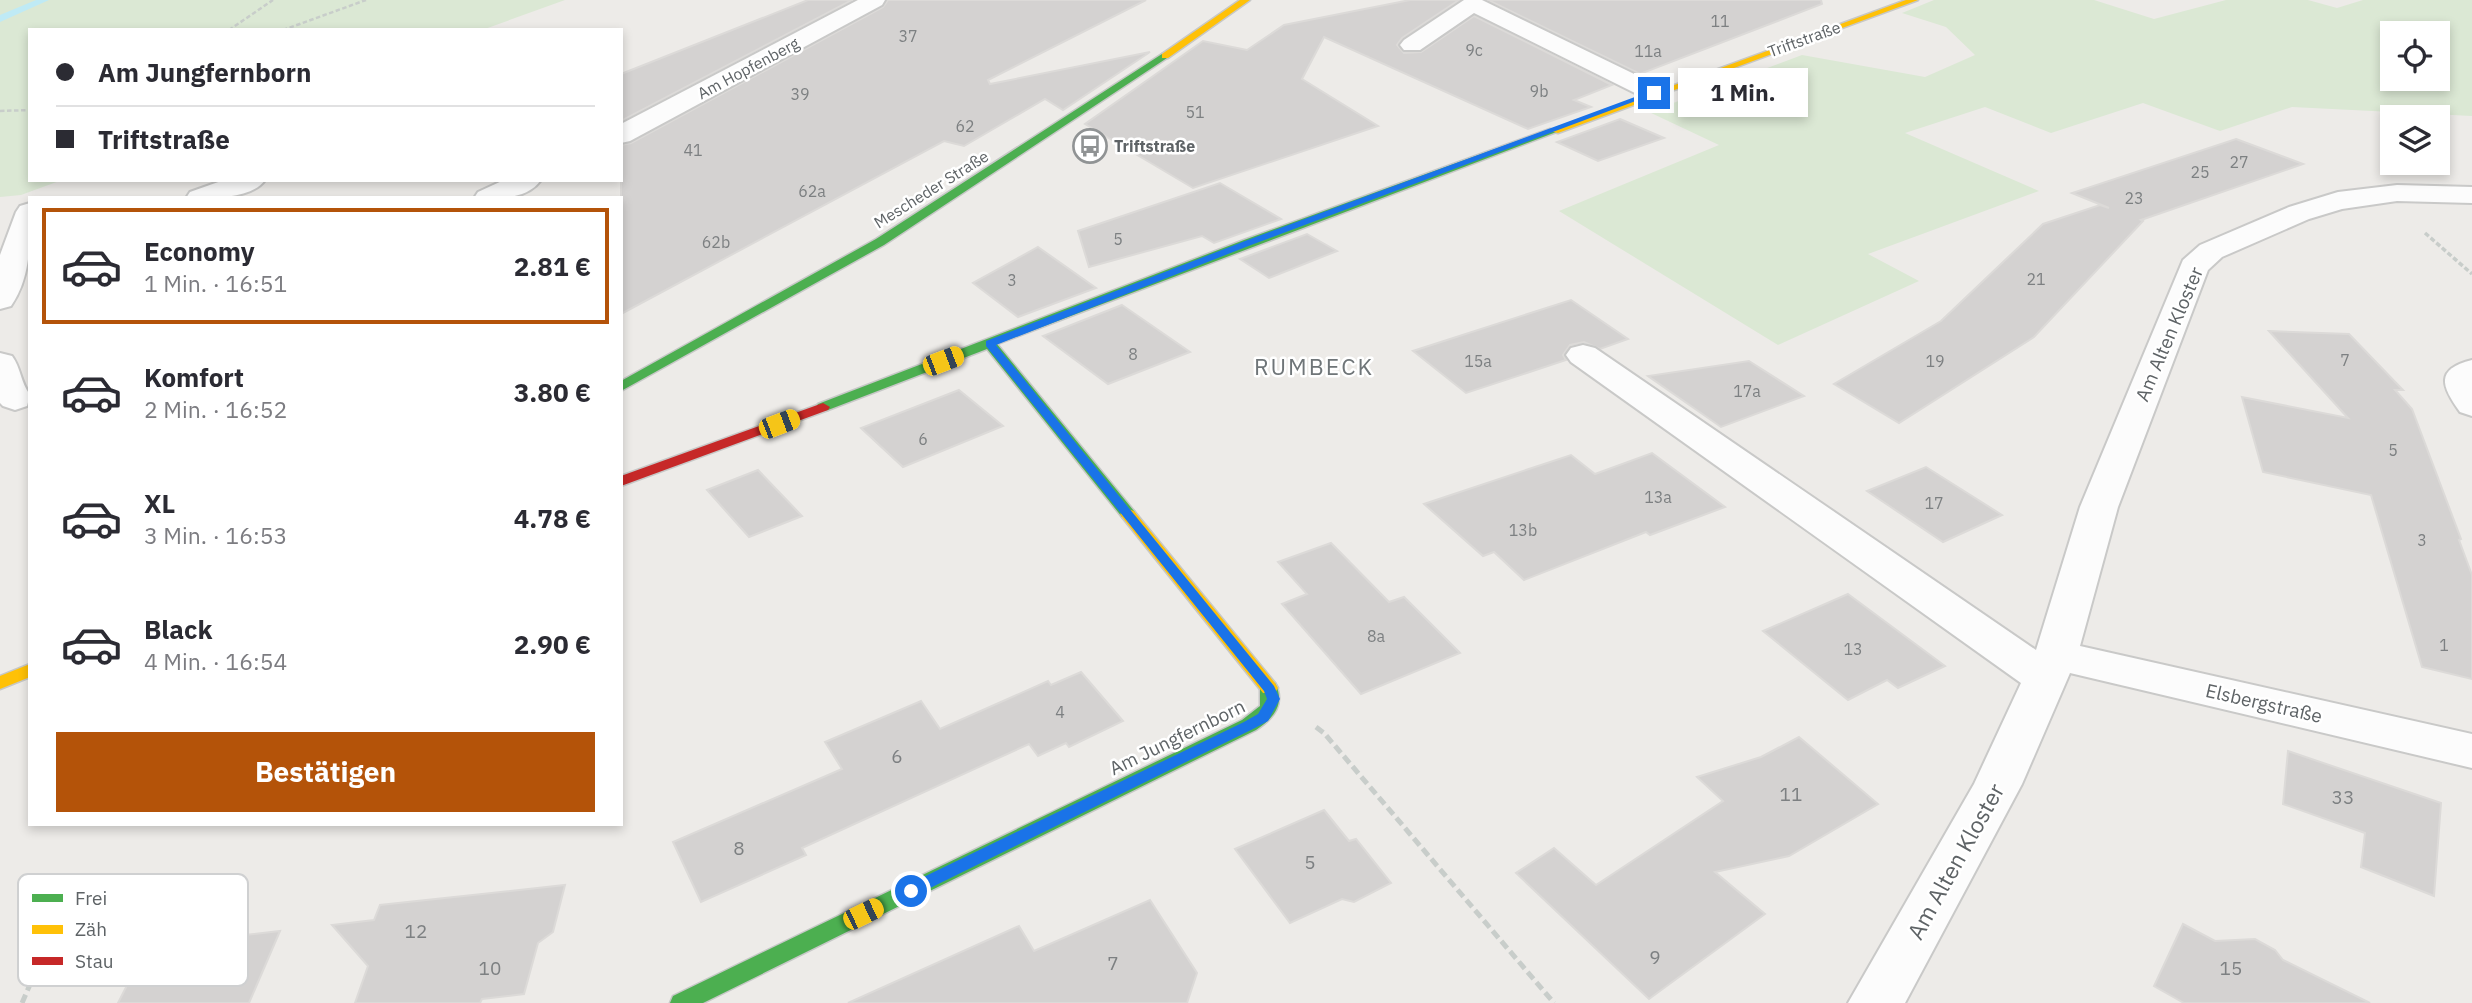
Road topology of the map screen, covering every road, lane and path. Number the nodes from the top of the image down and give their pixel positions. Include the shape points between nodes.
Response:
1 (273, 0) edge
2 (366, 0) edge
3 (874, 0) edge
4 (1246, 0) edge
5 (1914, 0) edge
6 (1476, 2) edge
7 (232, 28) edge
8 (289, 28) edge
9 (1412, 45) dead end
10 (1654, 93) junction
11 (28, 110) edge
12 (0, 111) edge
13 (623, 134) edge
14 (245, 182) edge
15 (523, 182) edge
16 (2472, 195) edge
17 (206, 196) edge
18 (492, 196) edge
19 (28, 218) edge
20 (15, 258) edge
21 (0, 299) edge
22 (990, 344) junction
23 (28, 353) edge
24 (1583, 355) dead end
25 (0, 362) edge
26 (2472, 370) edge
27 (623, 386) edge
28 (15, 403) edge
29 (2472, 405) edge
30 (623, 480) edge
31 (2051, 667) junction
32 (28, 671) edge
33 (0, 683) edge
34 (1271, 706) junction
35 (2472, 751) edge
36 (29, 986) edge
37 (22, 1003) edge
38 (681, 1003) edge
39 (1554, 1003) edge
40 (1876, 1003) edge

1 - 7 path
2 - 8 path
3 - 13 street, Am Hopfenberg
4 - 27 street, Mescheder Straße via 1048,135 879,242
5 - 10 street, Triftstraße
6 - 9 street
6 - 10 street
10 - 22 street, Triftstraße
11 - 12 path
14 - 17 street
15 - 18 street
16 - 31 street, Am Alten Kloster via 2397,193 2338,201 2299,213 2201,258 2099,507
19 - 20 street
20 - 21 street
22 - 30 street, Triftstraße
22 - 34 street, Am Jungfernborn via 1270,689
23 - 25 street
24 - 31 street
25 - 28 street via 3,382
26 - 29 street via 2462,375 2460,382
31 - 35 street, Elsbergstraße
31 - 40 street, Am Alten Kloster via 1998,784
32 - 33 street
34 - 38 street, Am Jungfernborn via 1249,725
34 - 39 path via 1324,733
36 - 37 path

